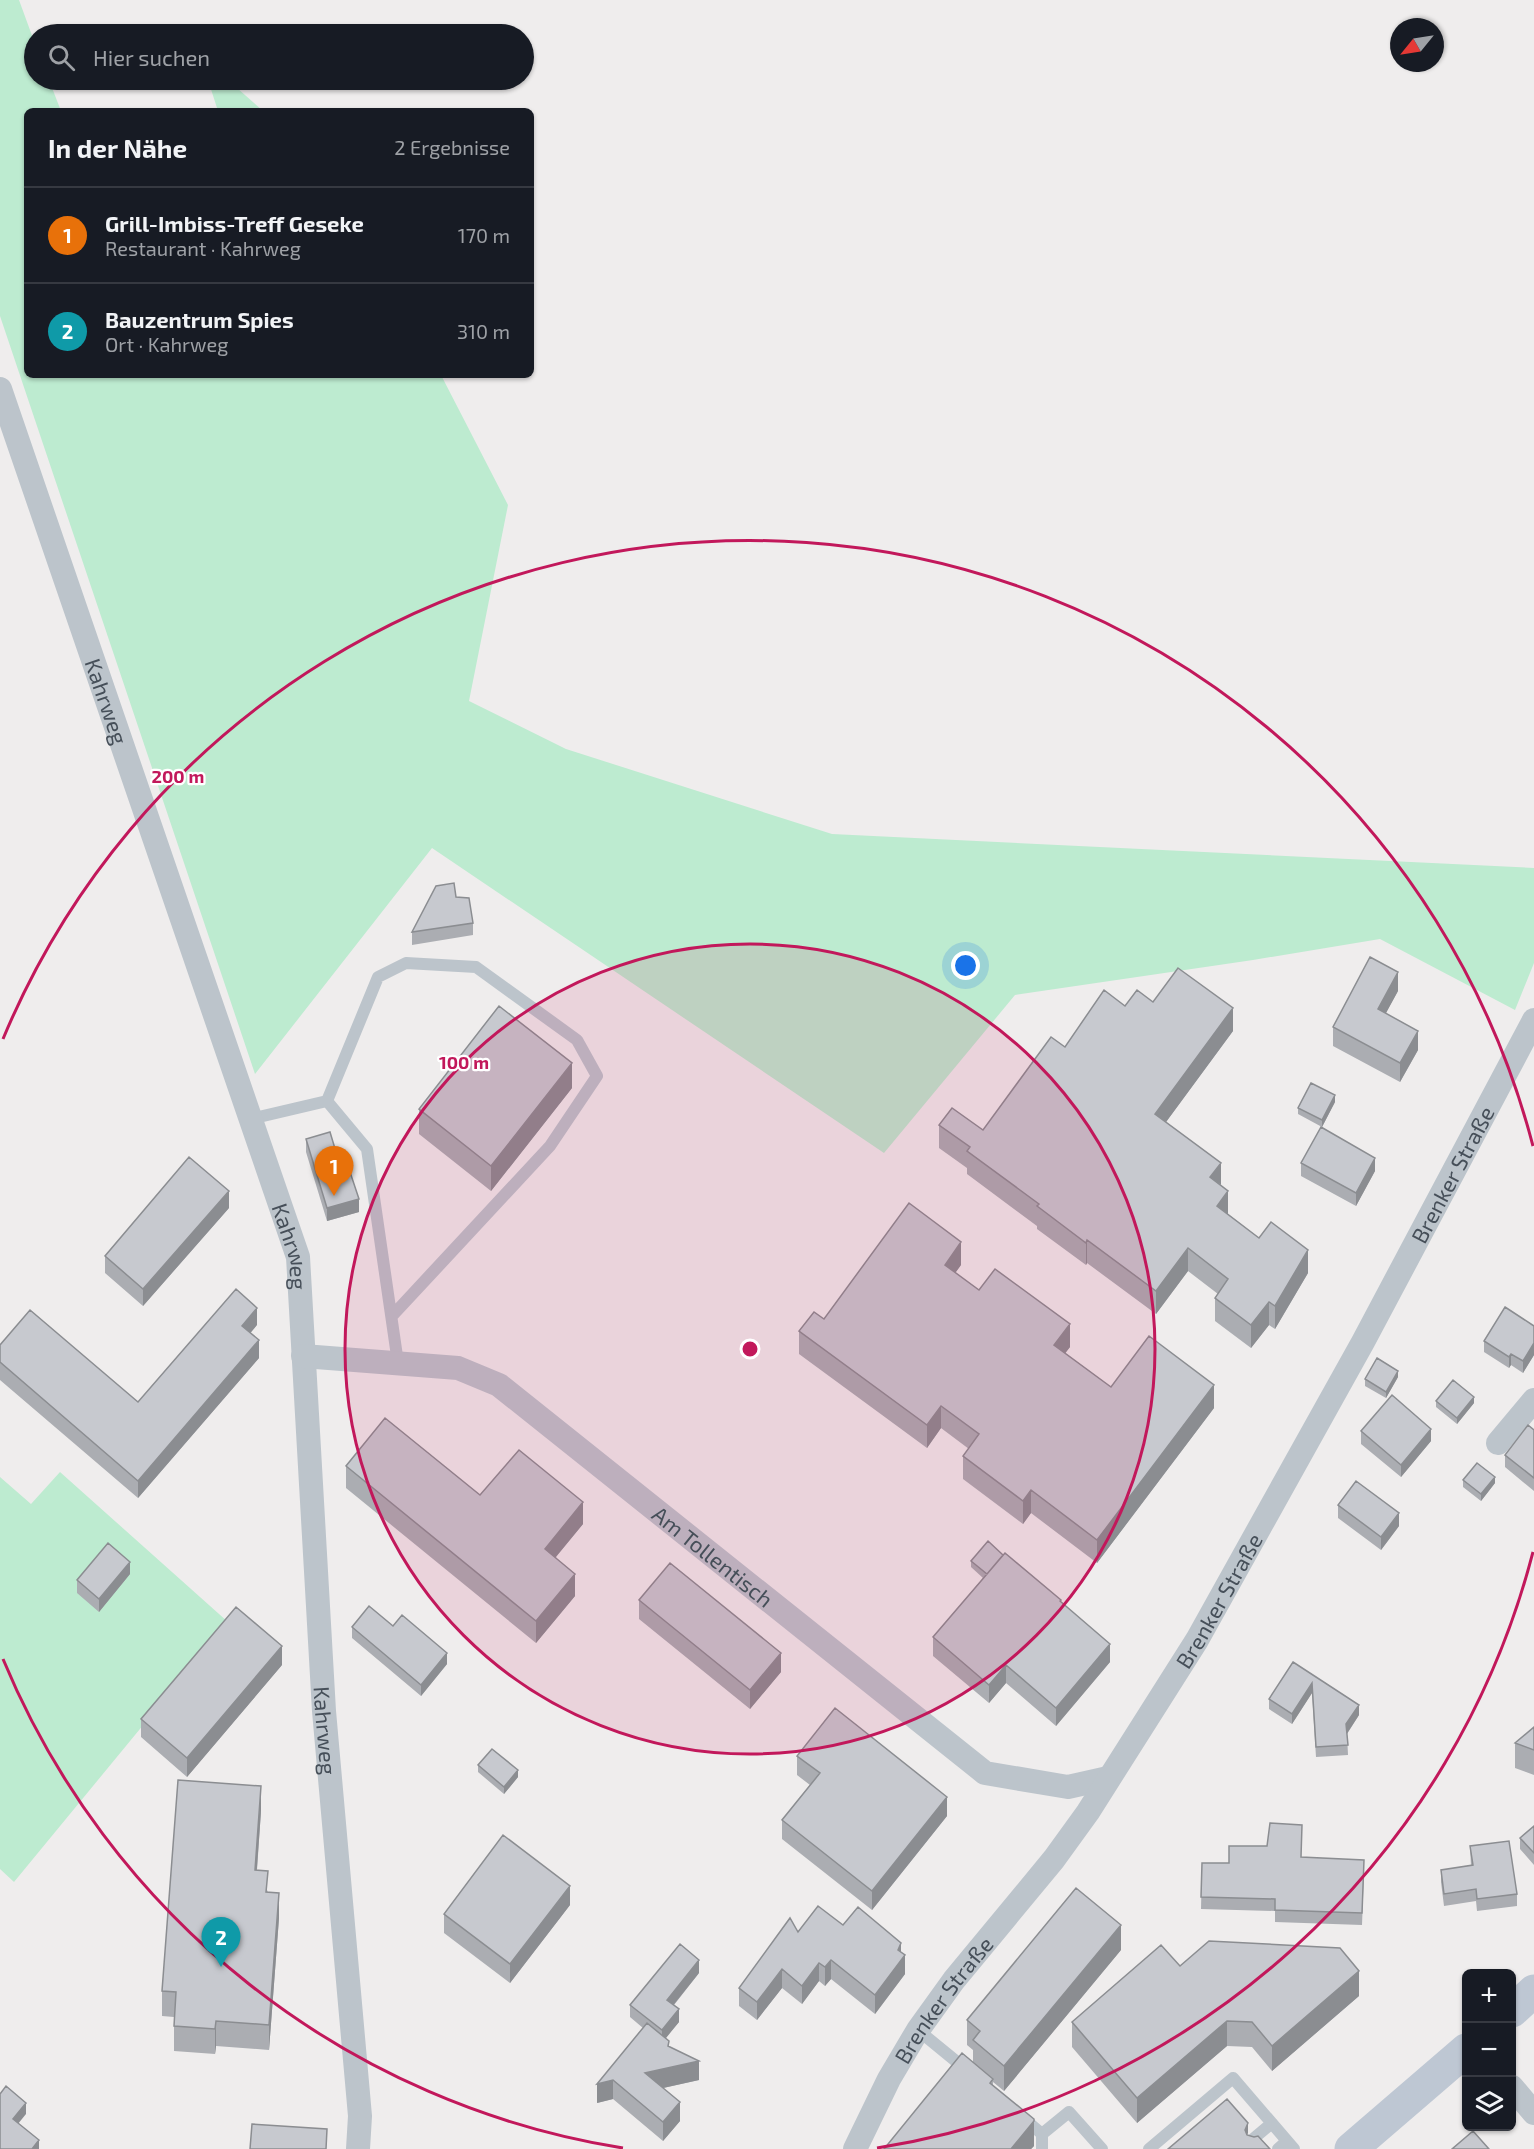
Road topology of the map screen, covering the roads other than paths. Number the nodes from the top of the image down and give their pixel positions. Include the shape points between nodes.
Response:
1 (0, 389) edge
2 (1532, 1029) edge
3 (327, 1101) junction
4 (250, 1119) junction
5 (392, 1316) junction
6 (303, 1356) junction
7 (398, 1363) junction
8 (1534, 1400) edge
9 (1498, 1443) dead end
10 (1108, 1778) junction
11 (1534, 1991) edge
12 (1516, 2007) edge
13 (918, 2030) junction
14 (1462, 2053) edge
15 (980, 2082) edge
16 (1516, 2092) edge
17 (1015, 2111) edge
18 (1534, 2113) edge
19 (1272, 2122) junction
20 (1042, 2134) junction
21 (1253, 2139) edge
22 (1286, 2146) edge
23 (358, 2149) edge
24 (855, 2149) edge
25 (1042, 2149) edge
26 (1102, 2149) edge
27 (1149, 2149) edge
28 (1351, 2149) edge

1 - 4 street, Kahrweg
2 - 10 street, Brenker Straße via 1197,1640
3 - 4 lane
3 - 5 lane via 367,1149
3 - 5 lane via 378,977 406,963 476,967 577,1040 597,1076 550,1146
4 - 6 street, Kahrweg via 298,1257
5 - 7 lane
6 - 7 street, Am Tollentisch
6 - 23 street, Kahrweg via 324,1711 360,2116
7 - 10 street, Am Tollentisch via 458,1368 500,1385 985,1773 1068,1787
8 - 9 street
10 - 13 street, Brenker Straße via 1054,1859
11 - 12 main road
13 - 15 lane
13 - 24 street, Brenker Straße
14 - 28 main road
16 - 18 street
17 - 20 lane
19 - 21 lane
19 - 22 lane
19 - 27 lane via 1233,2078
20 - 25 lane
20 - 26 lane via 1070,2112

